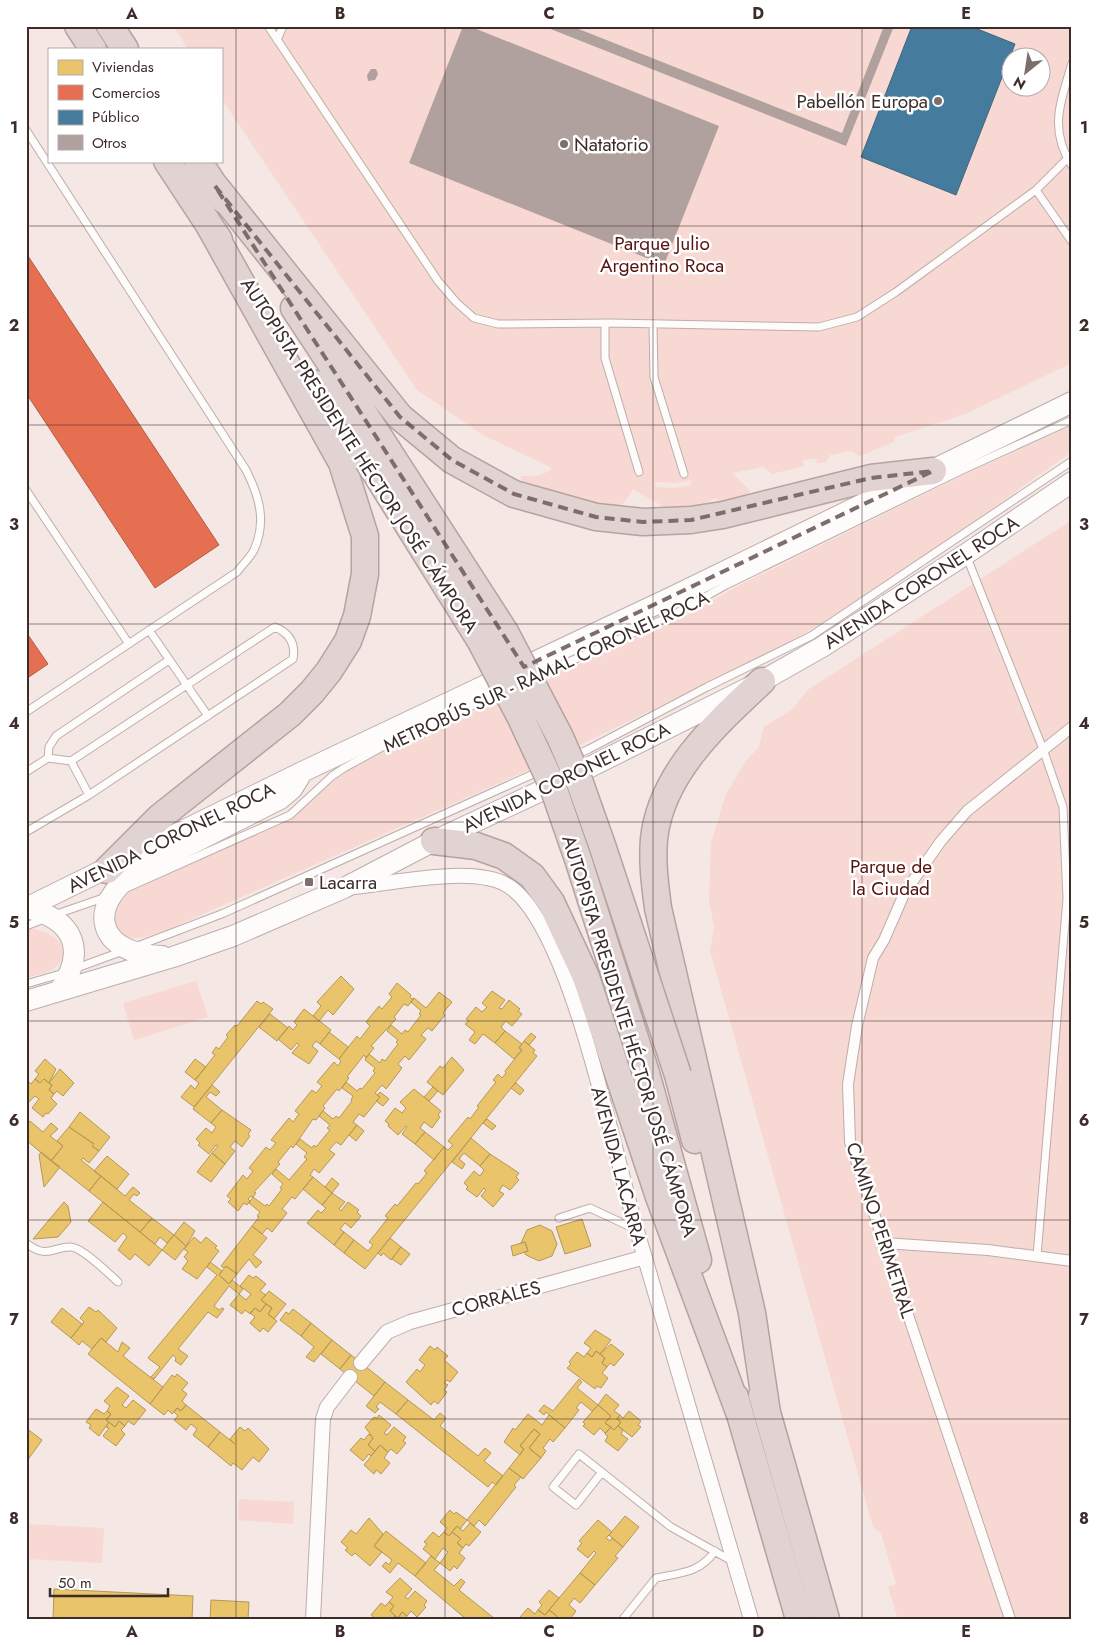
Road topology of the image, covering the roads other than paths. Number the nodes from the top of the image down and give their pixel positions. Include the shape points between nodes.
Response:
1 (78, 26) edge
2 (110, 26) edge
3 (268, 26) edge
4 (283, 26) edge
5 (277, 40) junction
6 (92, 48) edge
7 (123, 48) edge
8 (1072, 63) edge
9 (26, 130) edge
10 (1069, 156) edge
11 (168, 162) edge
12 (199, 162) edge
13 (1072, 166) edge
14 (215, 186) junction
15 (1036, 190) junction
16 (209, 225) junction
17 (1072, 242) edge
18 (605, 323) junction
19 (653, 324) junction
20 (1072, 402) edge
21 (1072, 420) edge
22 (378, 455) junction
23 (1072, 461) edge
24 (933, 471) junction
25 (639, 472) dead end
26 (684, 474) dead end
27 (1072, 482) edge
28 (26, 490) edge
29 (966, 554) junction
30 (149, 630) junction
31 (129, 644) junction
32 (169, 660) junction
33 (762, 681) junction
34 (522, 683) dead end
35 (186, 685) junction
36 (513, 687) dead end
37 (26, 712) edge
38 (208, 716) junction
39 (1072, 727) edge
40 (1043, 749) junction
41 (48, 758) junction
42 (71, 761) junction
43 (26, 772) edge
44 (302, 772) junction
45 (88, 795) junction
46 (26, 832) edge
47 (434, 841) junction
48 (106, 870) junction
49 (344, 888) junction
50 (110, 895) junction
51 (27, 914) edge
52 (52, 916) junction
53 (126, 950) junction
54 (173, 957) junction
55 (72, 970) junction
56 (26, 984) edge
57 (59, 991) junction
58 (26, 1001) edge
59 (560, 1218) dead end
60 (636, 1230) junction
61 (884, 1243) junction
62 (26, 1244) edge
63 (1037, 1256) junction
64 (645, 1257) junction
65 (1072, 1261) edge
66 (118, 1282) dead end
67 (361, 1363) dead end
68 (350, 1377) dead end
69 (739, 1412) junction
70 (766, 1413) junction
71 (602, 1472) junction
72 (716, 1551) junction
73 (735, 1562) junction
74 (314, 1619) edge
75 (623, 1619) edge
76 (751, 1619) edge
77 (799, 1619) edge
78 (826, 1619) edge
79 (1010, 1619) edge

1 - 6 highway
2 - 7 highway
3 - 5 lane
4 - 5 lane
5 - 18 lane via 429,268 456,302 474,318 498,324
8 - 10 lane via 1057,122 1059,140
9 - 30 lane via 246,470 259,497 261,526 254,550 237,572
10 - 13 lane
10 - 15 lane
11 - 16 highway, AUTOPISTA PRESIDENTE HÉCTOR JOSÉ CÁMPORA
12 - 14 highway, AUTOPISTA PRESIDENTE HÉCTOR JOSÉ CÁMPORA
14 - 22 highway, AUTOPISTA PRESIDENTE HÉCTOR JOSÉ CÁMPORA
14 - 24 highway via 400,417 452,460 514,494 596,517 643,522 691,520 871,478
15 - 17 lane
15 - 19 lane via 896,292 856,316 820,327
16 - 22 highway, AUTOPISTA PRESIDENTE HÉCTOR JOSÉ CÁMPORA
16 - 48 highway via 342,463 365,536 365,574 357,616 348,641 312,692 290,714 160,817
18 - 19 lane
18 - 25 lane via 606,358
19 - 26 lane via 654,377
20 - 24 main road, AVENIDA CORONEL ROCA
21 - 34 lane, METROBÚS SUR - RAMAL CORONEL ROCA via 726,585 673,615
22 - 69 highway, AUTOPISTA PRESIDENTE HÉCTOR JOSÉ CÁMPORA, bridge via 521,718 553,788 613,965 663,1128
22 - 70 highway, AUTOPISTA PRESIDENTE HÉCTOR JOSÉ CÁMPORA, bridge via 505,632 580,783 678,1076
23 - 53 lane via 811,636 589,749 224,913
24 - 44 main road, AVENIDA CORONEL ROCA
27 - 29 main road, AVENIDA CORONEL ROCA
28 - 31 lane
29 - 33 main road, AVENIDA CORONEL ROCA via 822,647
29 - 40 lane
30 - 31 lane
30 - 32 lane
31 - 37 lane
32 - 35 lane
32 - 41 lane via 56,736 49,747
33 - 47 main road, AVENIDA CORONEL ROCA
33 - 70 highway via 730,711 673,781 659,812 653,870 658,908 752,1313
35 - 38 lane
35 - 38 lane via 274,627 286,632 295,649 293,659
35 - 42 lane
36 - 50 lane, METROBÚS SUR - RAMAL CORONEL ROCA via 397,739 344,768 290,815
38 - 45 lane
39 - 40 street, CAMINO PERIMETRAL
40 - 61 street, CAMINO PERIMETRAL via 968,811 941,841 905,892 874,958 857,1026 848,1084 850,1142
40 - 63 lane via 1063,807 1067,899
41 - 42 lane
41 - 43 lane
42 - 45 lane
44 - 48 main road, AVENIDA CORONEL ROCA
44 - 50 main road via 292,789 280,799 138,871
45 - 46 lane
47 - 49 main road, AVENIDA CORONEL ROCA
47 - 69 highway via 476,846 504,856 532,876 552,902 586,978 659,1197
48 - 51 main road, AVENIDA CORONEL ROCA
49 - 54 main road, AVENIDA CORONEL ROCA via 234,936
49 - 60 street, AVENIDA LACARRA via 469,874 510,886 525,900 549,943 581,1025
50 - 52 lane, METROBÚS SUR - RAMAL CORONEL ROCA
50 - 53 main road via 104,920 106,930
51 - 52 main road
52 - 55 main road via 61,924 73,945
53 - 54 main road
53 - 55 lane
54 - 57 main road, AVENIDA CORONEL ROCA
55 - 56 lane
55 - 57 main road
57 - 58 main road, AVENIDA CORONEL ROCA
59 - 60 lane via 590,1208
60 - 64 street, AVENIDA LACARRA
61 - 63 street
61 - 79 street, CAMINO PERIMETRAL
62 - 66 lane via 48,1253 71,1247
63 - 65 street
64 - 67 street, CORRALES via 410,1322 387,1332
64 - 73 street, AVENIDA LACARRA
68 - 74 street via 327,1407 322,1424
69 - 77 highway, AUTOPISTA PRESIDENTE HÉCTOR JOSÉ CÁMPORA
70 - 78 highway, AUTOPISTA PRESIDENTE HÉCTOR JOSÉ CÁMPORA
71 - 71 lane via 579,1454 554,1487 576,1504
71 - 72 lane via 671,1527
72 - 73 lane
72 - 75 lane via 698,1568 656,1578
73 - 76 street, AVENIDA LACARRA

